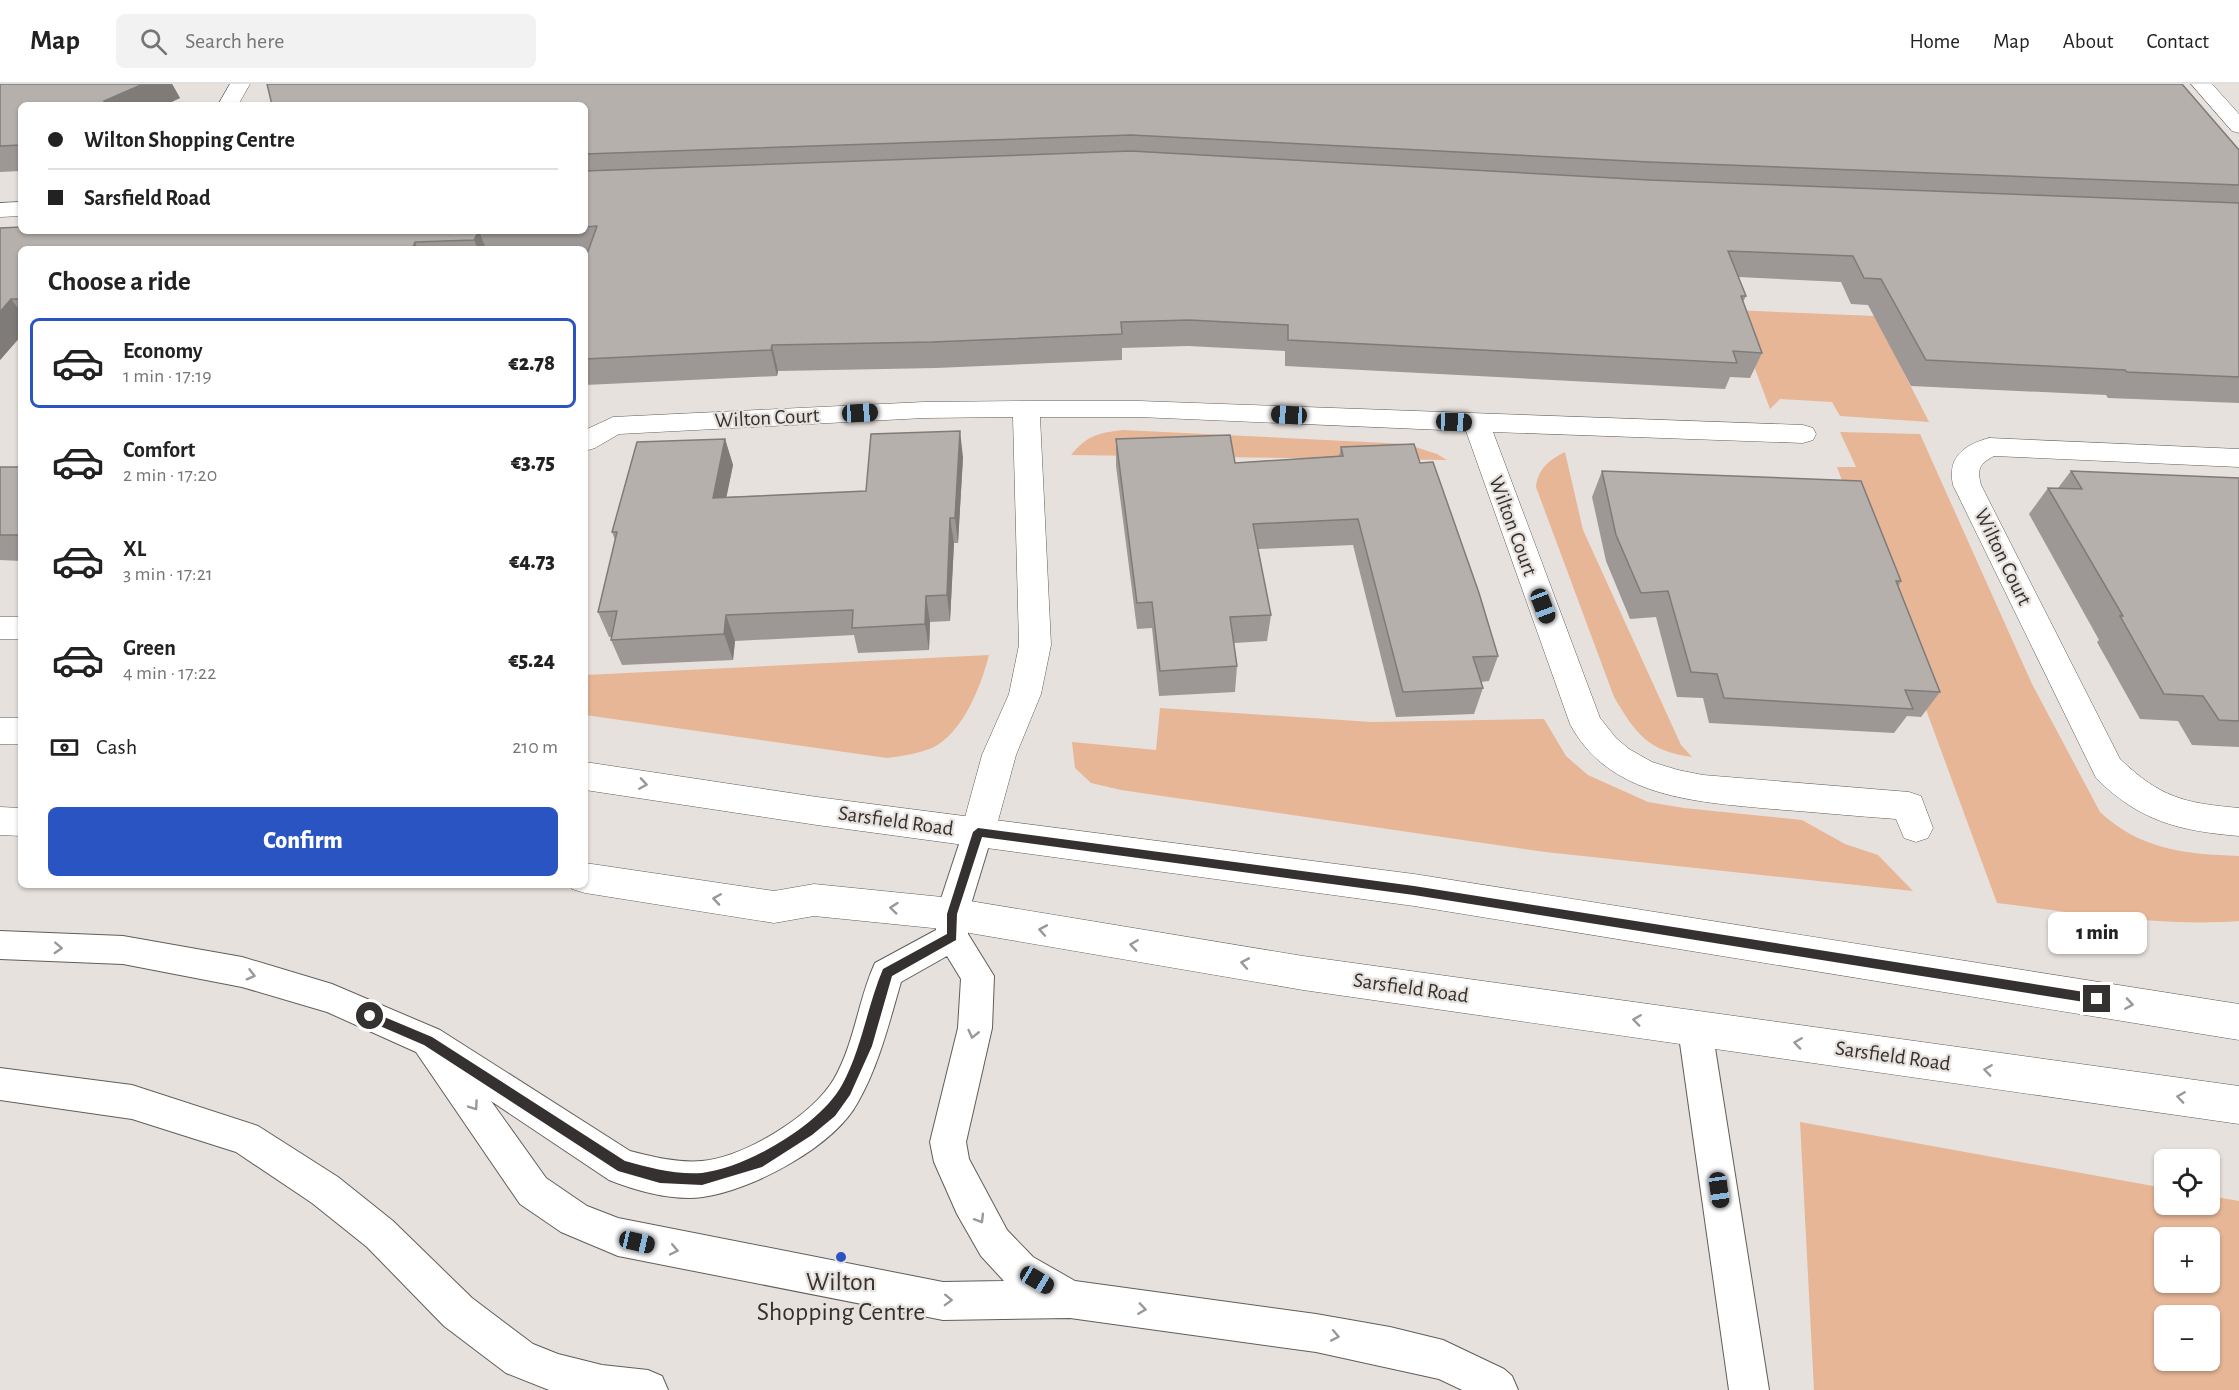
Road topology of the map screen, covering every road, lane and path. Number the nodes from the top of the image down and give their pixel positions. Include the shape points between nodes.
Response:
1 (240, 84) edge
2 (2201, 84) edge
3 (230, 102) edge
4 (2239, 126) edge
5 (18, 209) edge
6 (0, 210) edge
7 (1026, 409) junction
8 (1476, 423) junction
9 (1803, 434) dead end
10 (588, 440) edge
11 (2239, 458) edge
12 (0, 628) edge
13 (18, 628) edge
14 (0, 730) edge
15 (18, 731) edge
16 (588, 776) edge
17 (0, 821) edge
18 (18, 822) edge
19 (2239, 822) edge
20 (1916, 828) dead end
21 (978, 832) junction
22 (588, 878) edge
23 (952, 925) junction
24 (0, 945) edge
25 (2239, 1022) edge
26 (1695, 1029) junction
27 (428, 1041) junction
28 (0, 1084) edge
29 (2239, 1105) edge
30 (1070, 1299) junction
31 (648, 1390) edge
32 (1498, 1390) edge
33 (1749, 1390) edge

1 - 3 street
2 - 4 street
5 - 6 street
7 - 8 street, Wilton Court via 1138,409
7 - 10 street, Wilton Court via 924,410 613,426
7 - 21 street via 1035,645 1025,694 999,755
8 - 9 street, Wilton Court
8 - 20 street, Wilton Court via 1586,724 1607,751 1638,770 1683,785 1909,806
11 - 19 street, Wilton Court via 1989,447 1968,459 1963,471 2108,768 2149,804 2186,816
12 - 13 street
14 - 15 street
16 -> 21 street, Sarsfield Road
17 - 18 street
21 - 23 lane
21 -> 25 street, Sarsfield Road via 1414,890
23 -> 22 street, Sarsfield Road via 814,900 774,907
26 -> 23 street, Sarsfield Road
23 - 27 lane via 887,973 866,1046 846,1091 831,1112 758,1163 702,1179 660,1177 622,1167
23 -> 30 lane via 978,976 975,1028 948,1142 951,1162 994,1243 1020,1270
24 -> 27 lane via 123,950 242,972 332,999
29 -> 26 street, Sarsfield Road
26 - 33 lane
27 -> 30 lane via 533,1191 574,1219 618,1237 943,1301
28 - 31 lane via 132,1102 245,1137 334,1197 380,1234 458,1312 520,1359 602,1385
30 -> 32 lane via 1316,1332 1390,1347 1443,1360

